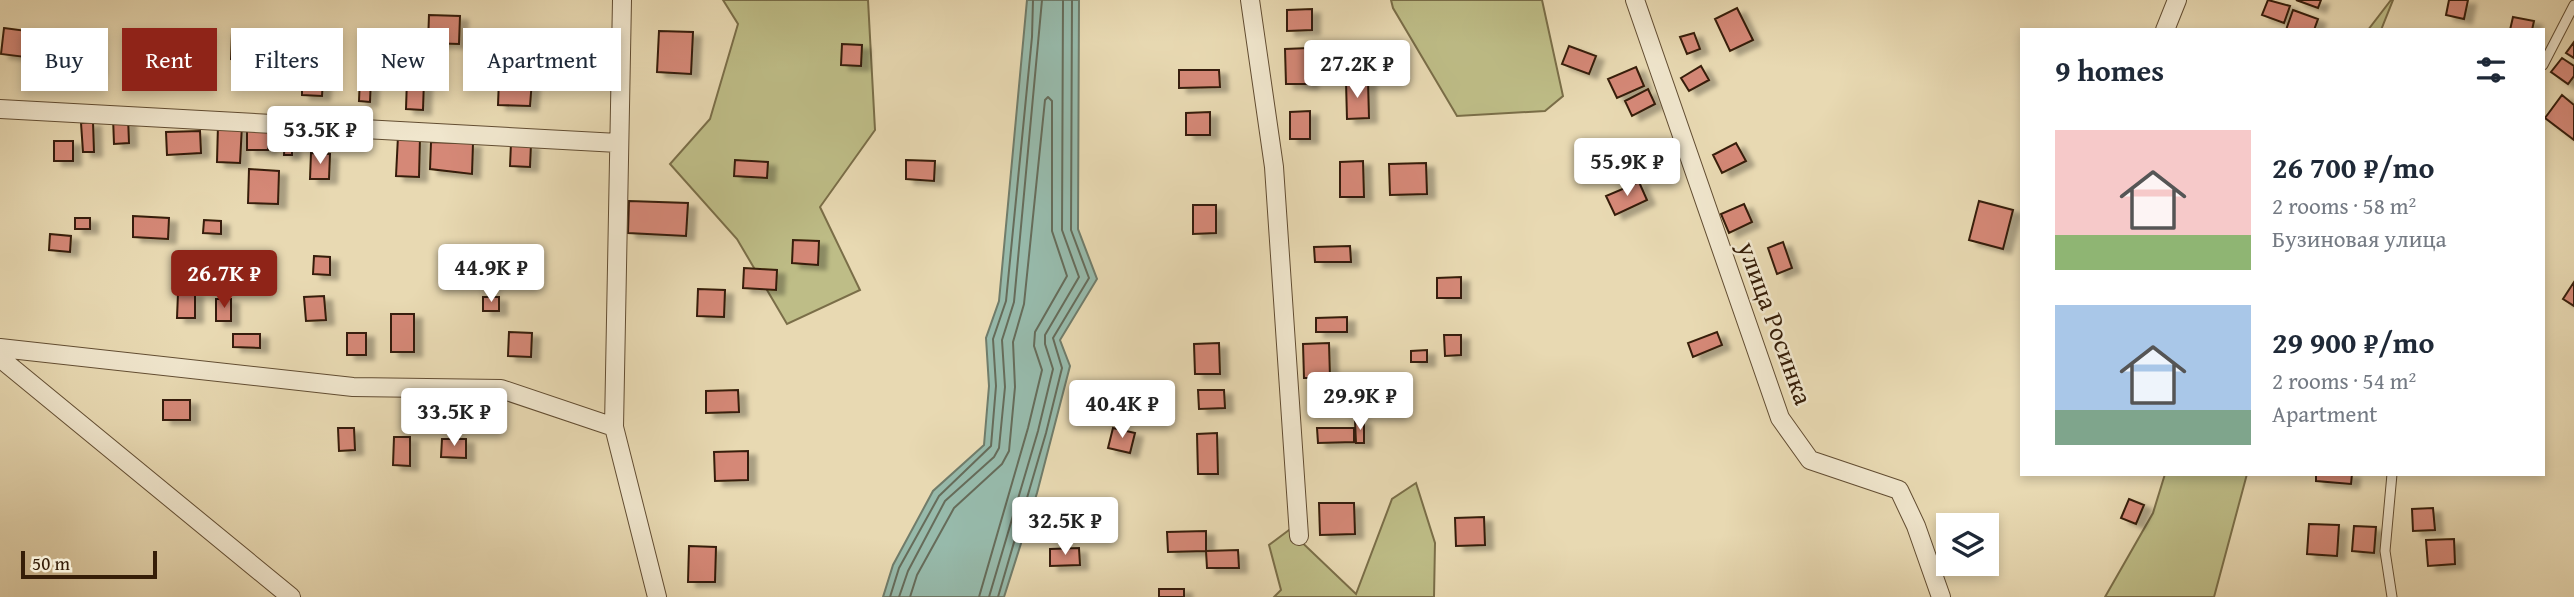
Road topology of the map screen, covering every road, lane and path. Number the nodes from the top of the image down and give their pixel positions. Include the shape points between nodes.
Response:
1 (621, 0) edge
2 (1250, 0) edge
3 (1634, 0) edge
4 (2177, 0) edge
5 (2574, 5) edge
6 (2166, 28) edge
7 (2545, 61) edge
8 (0, 109) edge
9 (618, 143) junction
10 (0, 348) edge
11 (0, 358) edge
12 (614, 427) junction
13 (2392, 476) edge
14 (1299, 536) dead end
15 (291, 597) edge
16 (657, 597) edge
17 (1941, 597) edge
18 (2392, 597) edge

1 - 9 street
2 - 14 street via 1274,167
3 - 17 street, улица Росинка via 1780,418 1811,460 1899,490
4 - 6 street
5 - 7 lane
8 - 9 street
9 - 12 street
10 - 12 street via 354,387 501,388
11 - 15 street
12 - 16 street
13 - 18 lane via 2385,551

